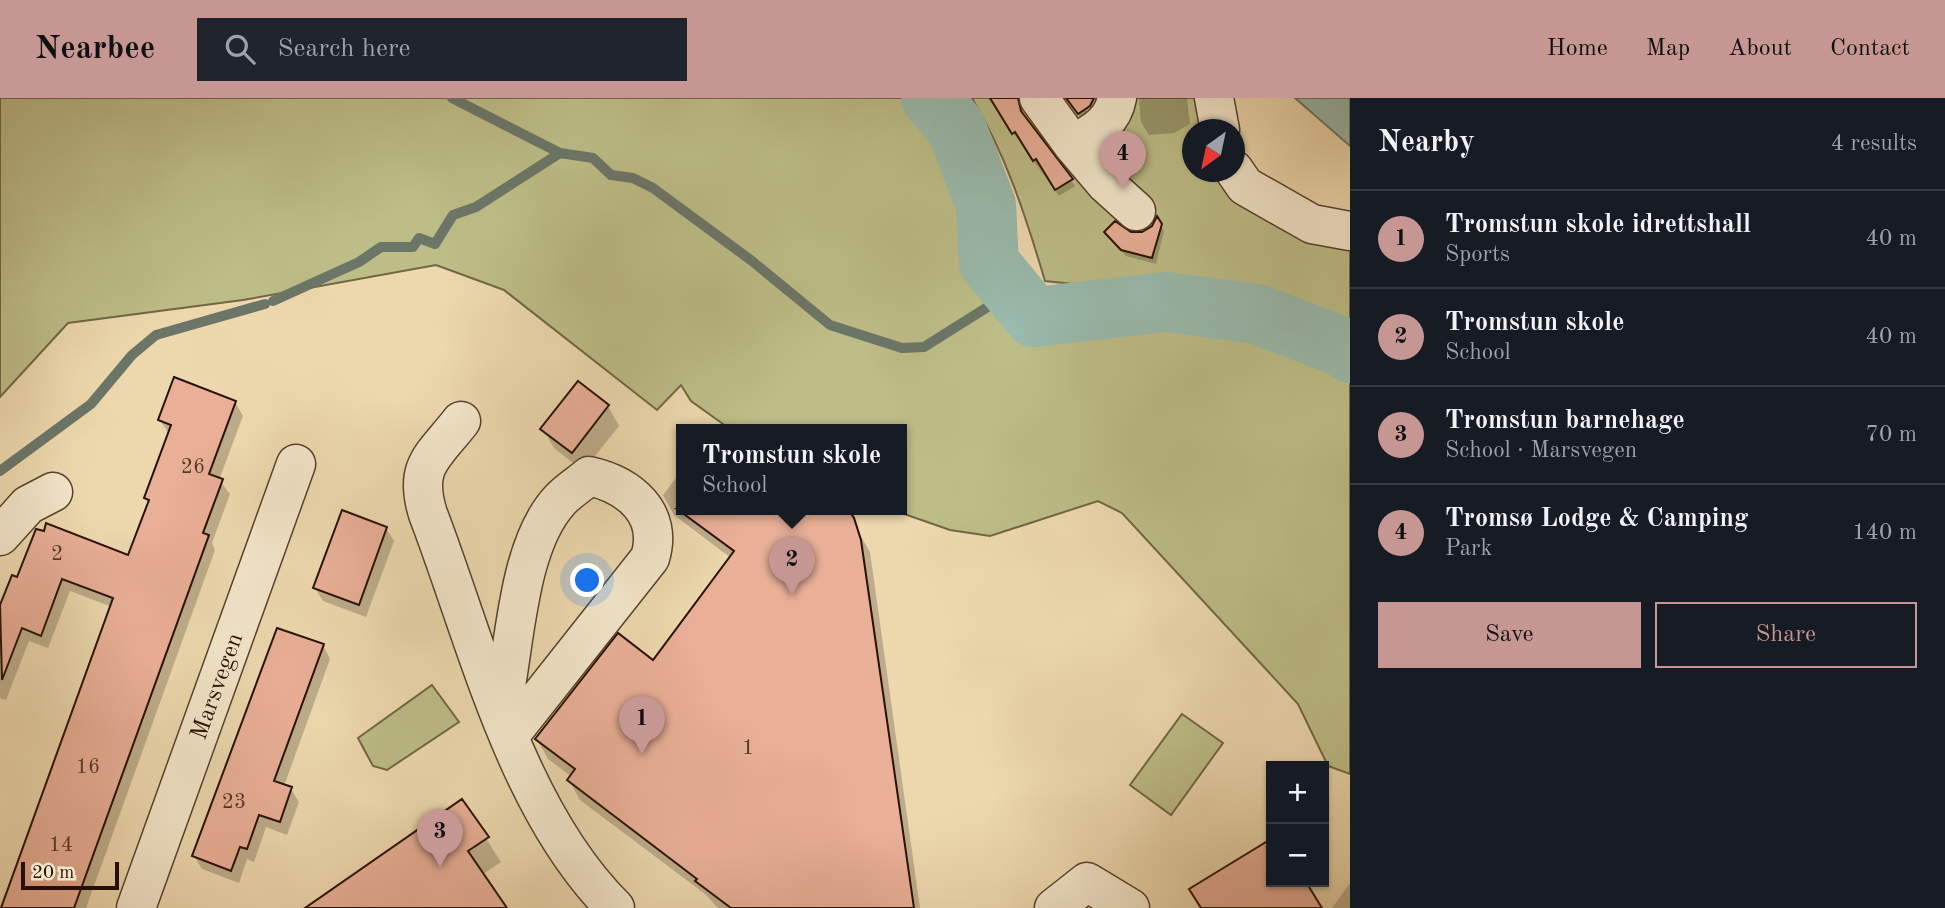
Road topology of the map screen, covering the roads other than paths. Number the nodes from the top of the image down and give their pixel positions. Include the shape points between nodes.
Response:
1 (1039, 98) edge
2 (1116, 98) edge
3 (1214, 98) edge
4 (1218, 119) edge
5 (1073, 145) junction
6 (1242, 182) edge
7 (1136, 211) dead end
8 (1350, 231) edge
9 (461, 421) dead end
10 (296, 464) dead end
11 (54, 492) dead end
12 (0, 537) edge
13 (506, 724) junction
14 (136, 908) edge
15 (615, 908) edge
16 (1054, 908) edge
17 (1130, 908) edge

1 - 5 street
2 - 5 street via 1104,125
3 - 4 street
5 - 7 street
6 - 8 street via 1311,224
9 - 13 street via 421,478 420,491 447,538
10 - 14 street, Marsvegen
11 - 12 street via 28,505
13 - 13 street via 525,574 538,536 559,501 589,476 611,481 626,489 651,521 656,538 650,558
13 - 15 street via 565,848
16 - 17 street via 1087,882

